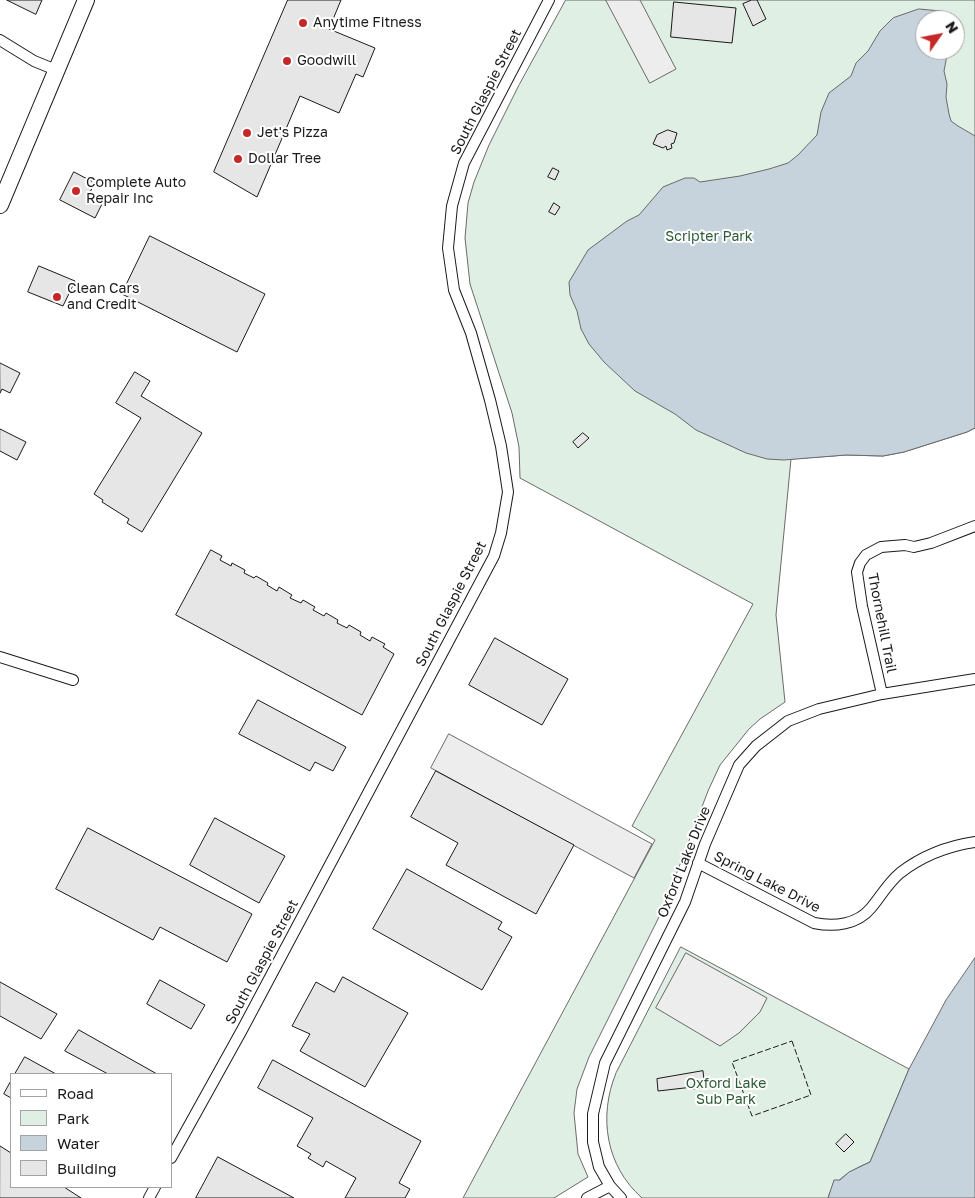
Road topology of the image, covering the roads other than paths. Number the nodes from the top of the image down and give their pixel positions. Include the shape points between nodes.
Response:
1 (86, 0) edge
2 (549, 0) edge
3 (0, 40) edge
4 (59, 64) junction
5 (0, 205) edge
6 (975, 526) edge
7 (0, 656) edge
8 (975, 679) edge
9 (73, 680) dead end
10 (882, 694) junction
11 (975, 842) edge
12 (698, 863) junction
13 (172, 1156) edge
14 (610, 1186) junction
15 (587, 1198) edge
16 (620, 1198) edge

1 - 4 main road
2 - 13 street, South Glaspie Street via 464,163 452,206 448,248 454,290 472,332 501,446 508,492 494,556
3 - 4 street via 34,61
4 - 5 main road
6 - 10 street, Thornehill Trail via 914,547 881,547 866,555 860,563 857,572 862,606
7 - 9 street
8 - 10 street, Oxford Lake Drive
10 - 12 street, Oxford Lake Drive via 788,720 756,746 739,765
11 - 12 street, Spring Lake Drive via 942,850 901,872 883,889 870,910 854,921 836,926 814,923
12 - 14 street, Oxford Lake Drive via 684,902 604,1063 593,1114 593,1142 599,1167
14 - 15 street
14 - 16 street, Oxford Lake Drive

